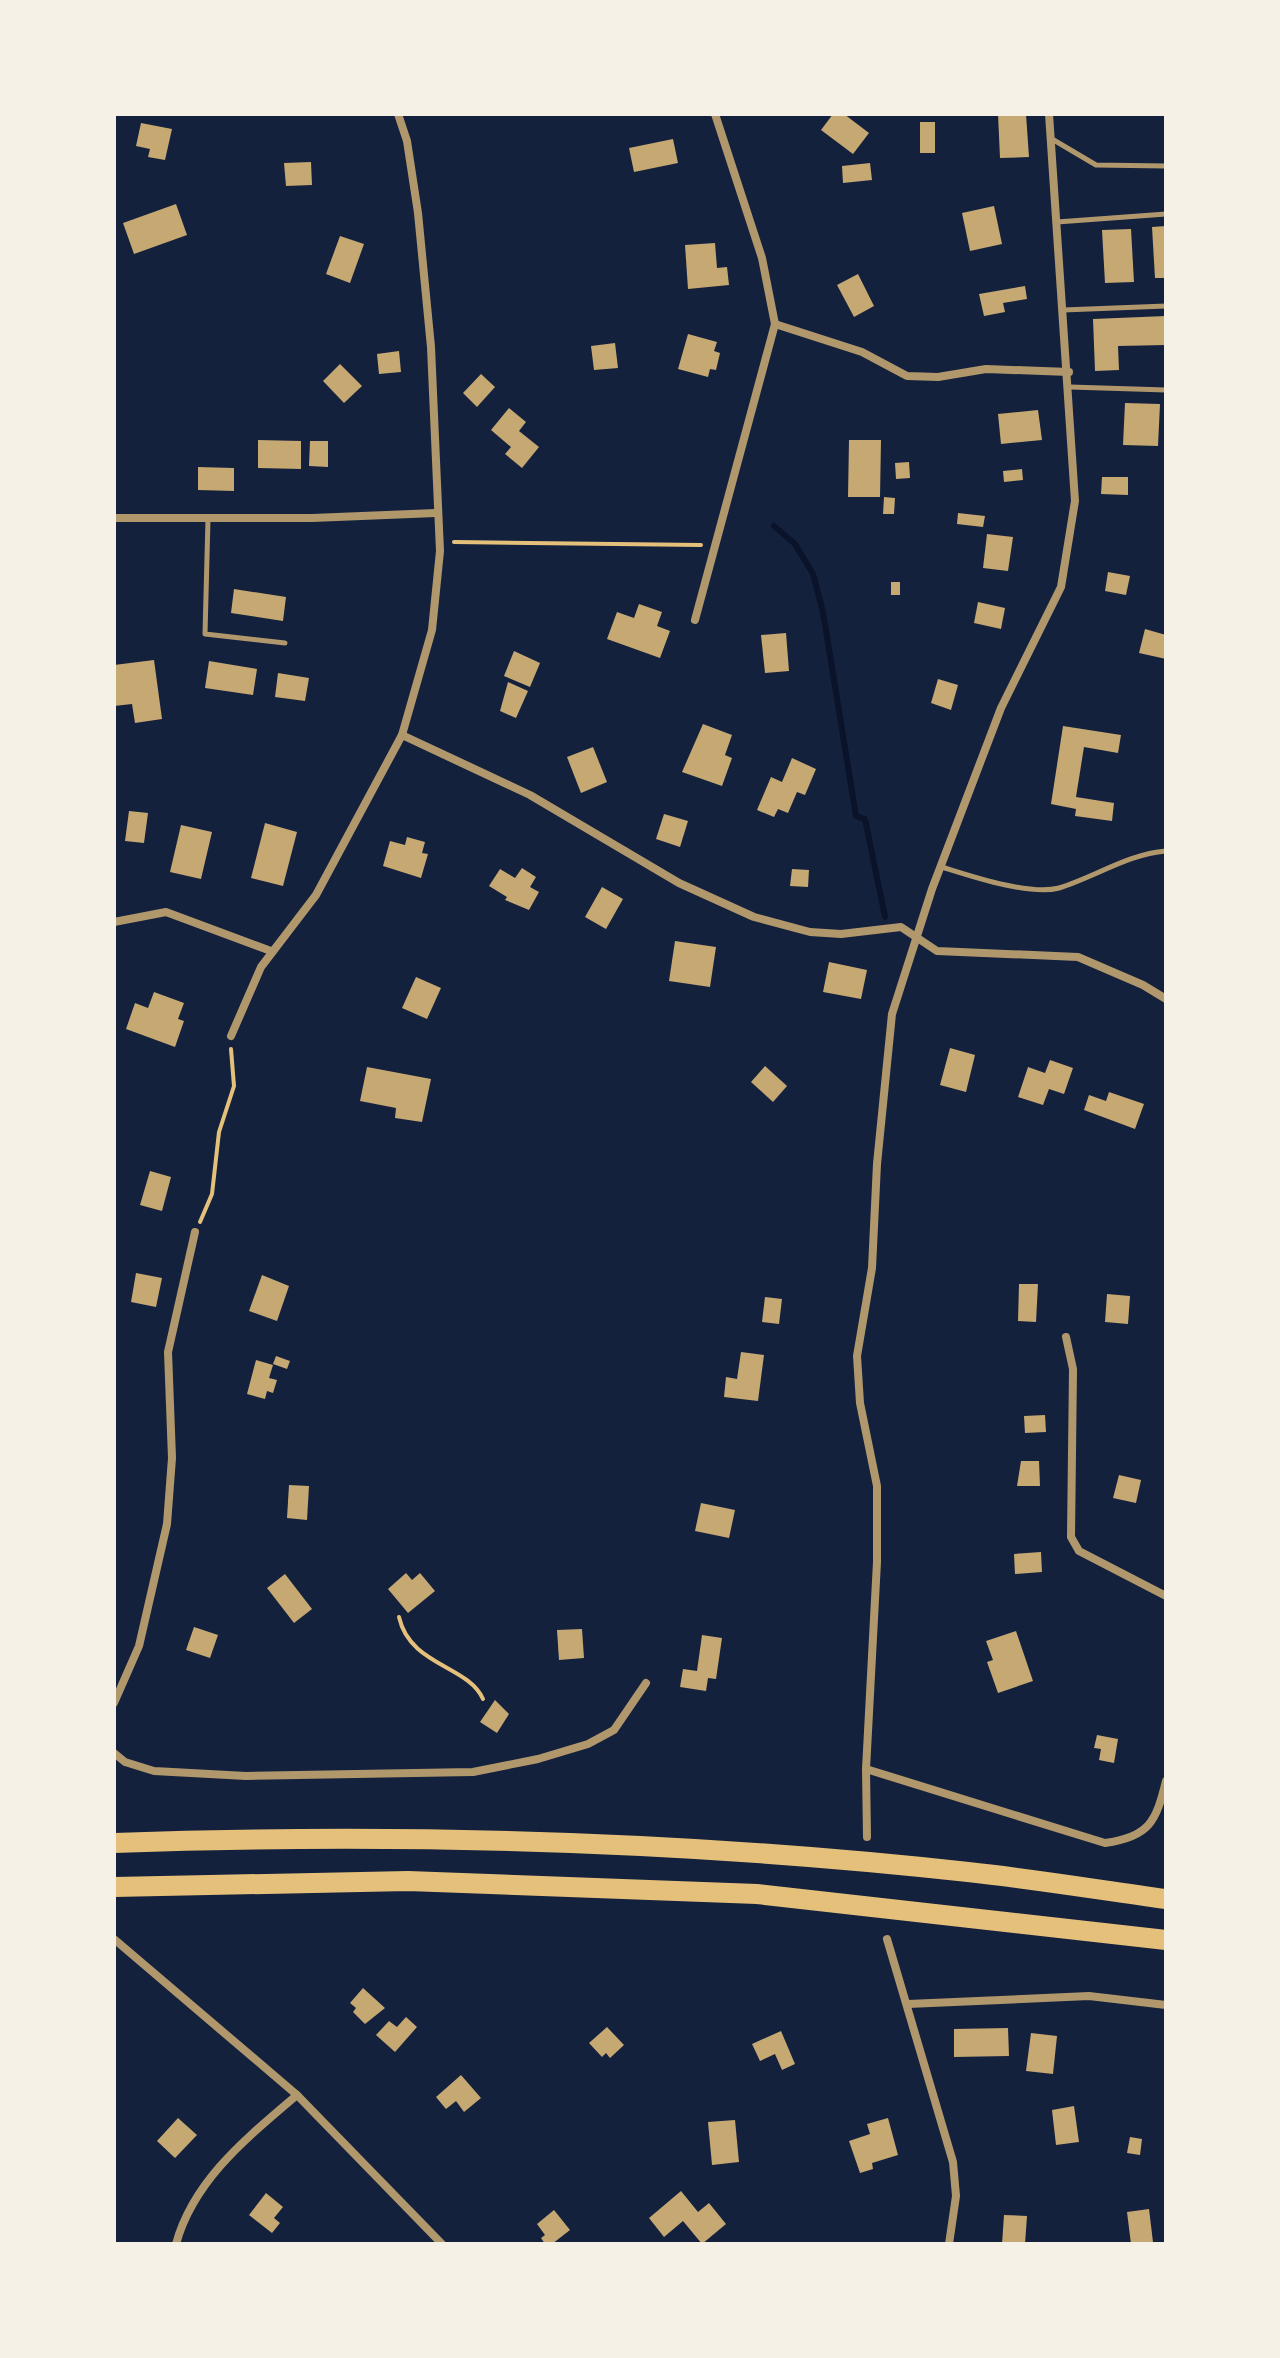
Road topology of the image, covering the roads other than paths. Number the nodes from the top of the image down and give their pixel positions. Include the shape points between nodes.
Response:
1 (398, 114) edge
2 (715, 114) edge
3 (1049, 114) edge
4 (1052, 139) junction
5 (1166, 166) edge
6 (1166, 214) edge
7 (1057, 222) junction
8 (1166, 306) edge
9 (1063, 310) junction
10 (775, 324) junction
11 (1069, 372) junction
12 (1070, 387) junction
13 (1166, 390) edge
14 (436, 513) junction
15 (114, 518) edge
16 (208, 519) junction
17 (695, 620) dead end
18 (285, 643) dead end
19 (402, 735) junction
20 (1166, 851) edge
21 (942, 867) junction
22 (114, 922) edge
23 (917, 936) junction
24 (271, 951) junction
25 (1166, 999) edge
26 (231, 1036) road end
27 (195, 1232) road end
28 (1066, 1337) dead end
29 (1166, 1596) edge
30 (646, 1683) dead end
31 (114, 1703) edge
32 (114, 1753) edge
33 (866, 1769) junction
34 (1166, 1781) edge
35 (867, 1837) dead end
36 (114, 1843) edge
37 (114, 1887) edge
38 (1166, 1899) edge
39 (114, 1939) edge
40 (887, 1939) dead end
41 (1166, 1940) edge
42 (908, 2004) junction
43 (1166, 2005) edge
44 (297, 2095) junction
45 (176, 2244) edge
46 (442, 2244) edge
47 (949, 2244) edge

1 - 14 street via 418,213 428,317
2 - 10 street via 762,258
3 - 4 street
4 - 5 lane via 1096,165
4 - 7 street
6 - 7 lane
7 - 9 street
8 - 9 lane
9 - 11 street
10 - 11 street via 862,352 907,376 986,369
10 - 17 street
11 - 12 street
12 - 13 lane
12 - 21 street via 1075,501 1061,587 1001,708
14 - 16 street
14 - 19 street via 432,630
15 - 16 street
16 - 18 lane via 205,634
19 - 23 street via 530,795 728,907 810,932 901,927
19 - 24 street via 316,895
20 - 21 lane via 1045,889
21 - 23 street
22 - 24 street via 166,912
23 - 25 street via 937,951 1078,957
23 - 33 street via 892,1014 872,1268 857,1356 860,1403 877,1486
24 - 26 street
27 - 31 street via 168,1352 172,1458 167,1524 139,1646
28 - 29 street via 1073,1369 1071,1537 1079,1551
30 - 32 street via 614,1730 588,1744 473,1772 246,1776 154,1771
33 - 34 street via 1105,1843 1128,1840 1146,1829 1158,1813
33 - 35 street
36 - 38 highway via 451,1841 707,1851 967,1872
37 - 41 highway via 408,1881 757,1894
39 - 44 street
40 - 42 street
42 - 43 street via 1089,1996
42 - 47 street via 953,2162 956,2196
44 - 45 street via 219,2167 193,2200
44 - 46 street

